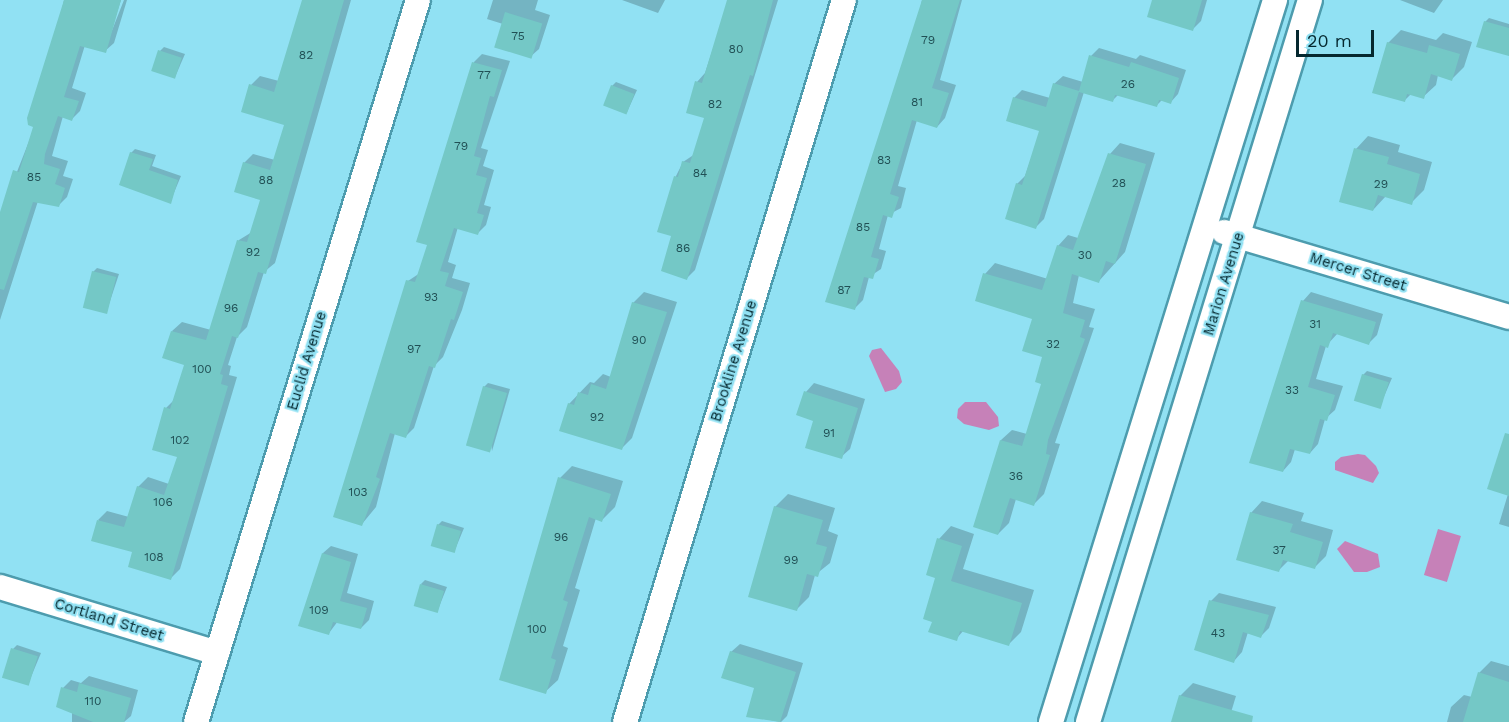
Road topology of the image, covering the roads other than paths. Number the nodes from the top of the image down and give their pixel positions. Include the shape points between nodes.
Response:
1 (418, 0) edge
2 (844, 0) edge
3 (1275, 0) edge
4 (1310, 0) edge
5 (1208, 227) junction
6 (1239, 236) junction
7 (1509, 317) edge
8 (1102, 554) junction
9 (1135, 567) junction
10 (0, 588) edge
11 (217, 653) junction
12 (196, 722) edge
13 (625, 722) edge
14 (1052, 722) edge
15 (1088, 722) edge

1 - 11 street, Euclid Avenue
2 - 13 street, Brookline Avenue
3 - 5 street
4 - 6 street, Marion Avenue
5 - 6 street, Mercer Street
5 - 8 street
6 - 7 street, Mercer Street
6 - 9 street, Marion Avenue
8 - 9 street
8 - 14 street
9 - 15 street, Marion Avenue
10 - 11 street, Cortland Street
11 - 12 street, Euclid Avenue

